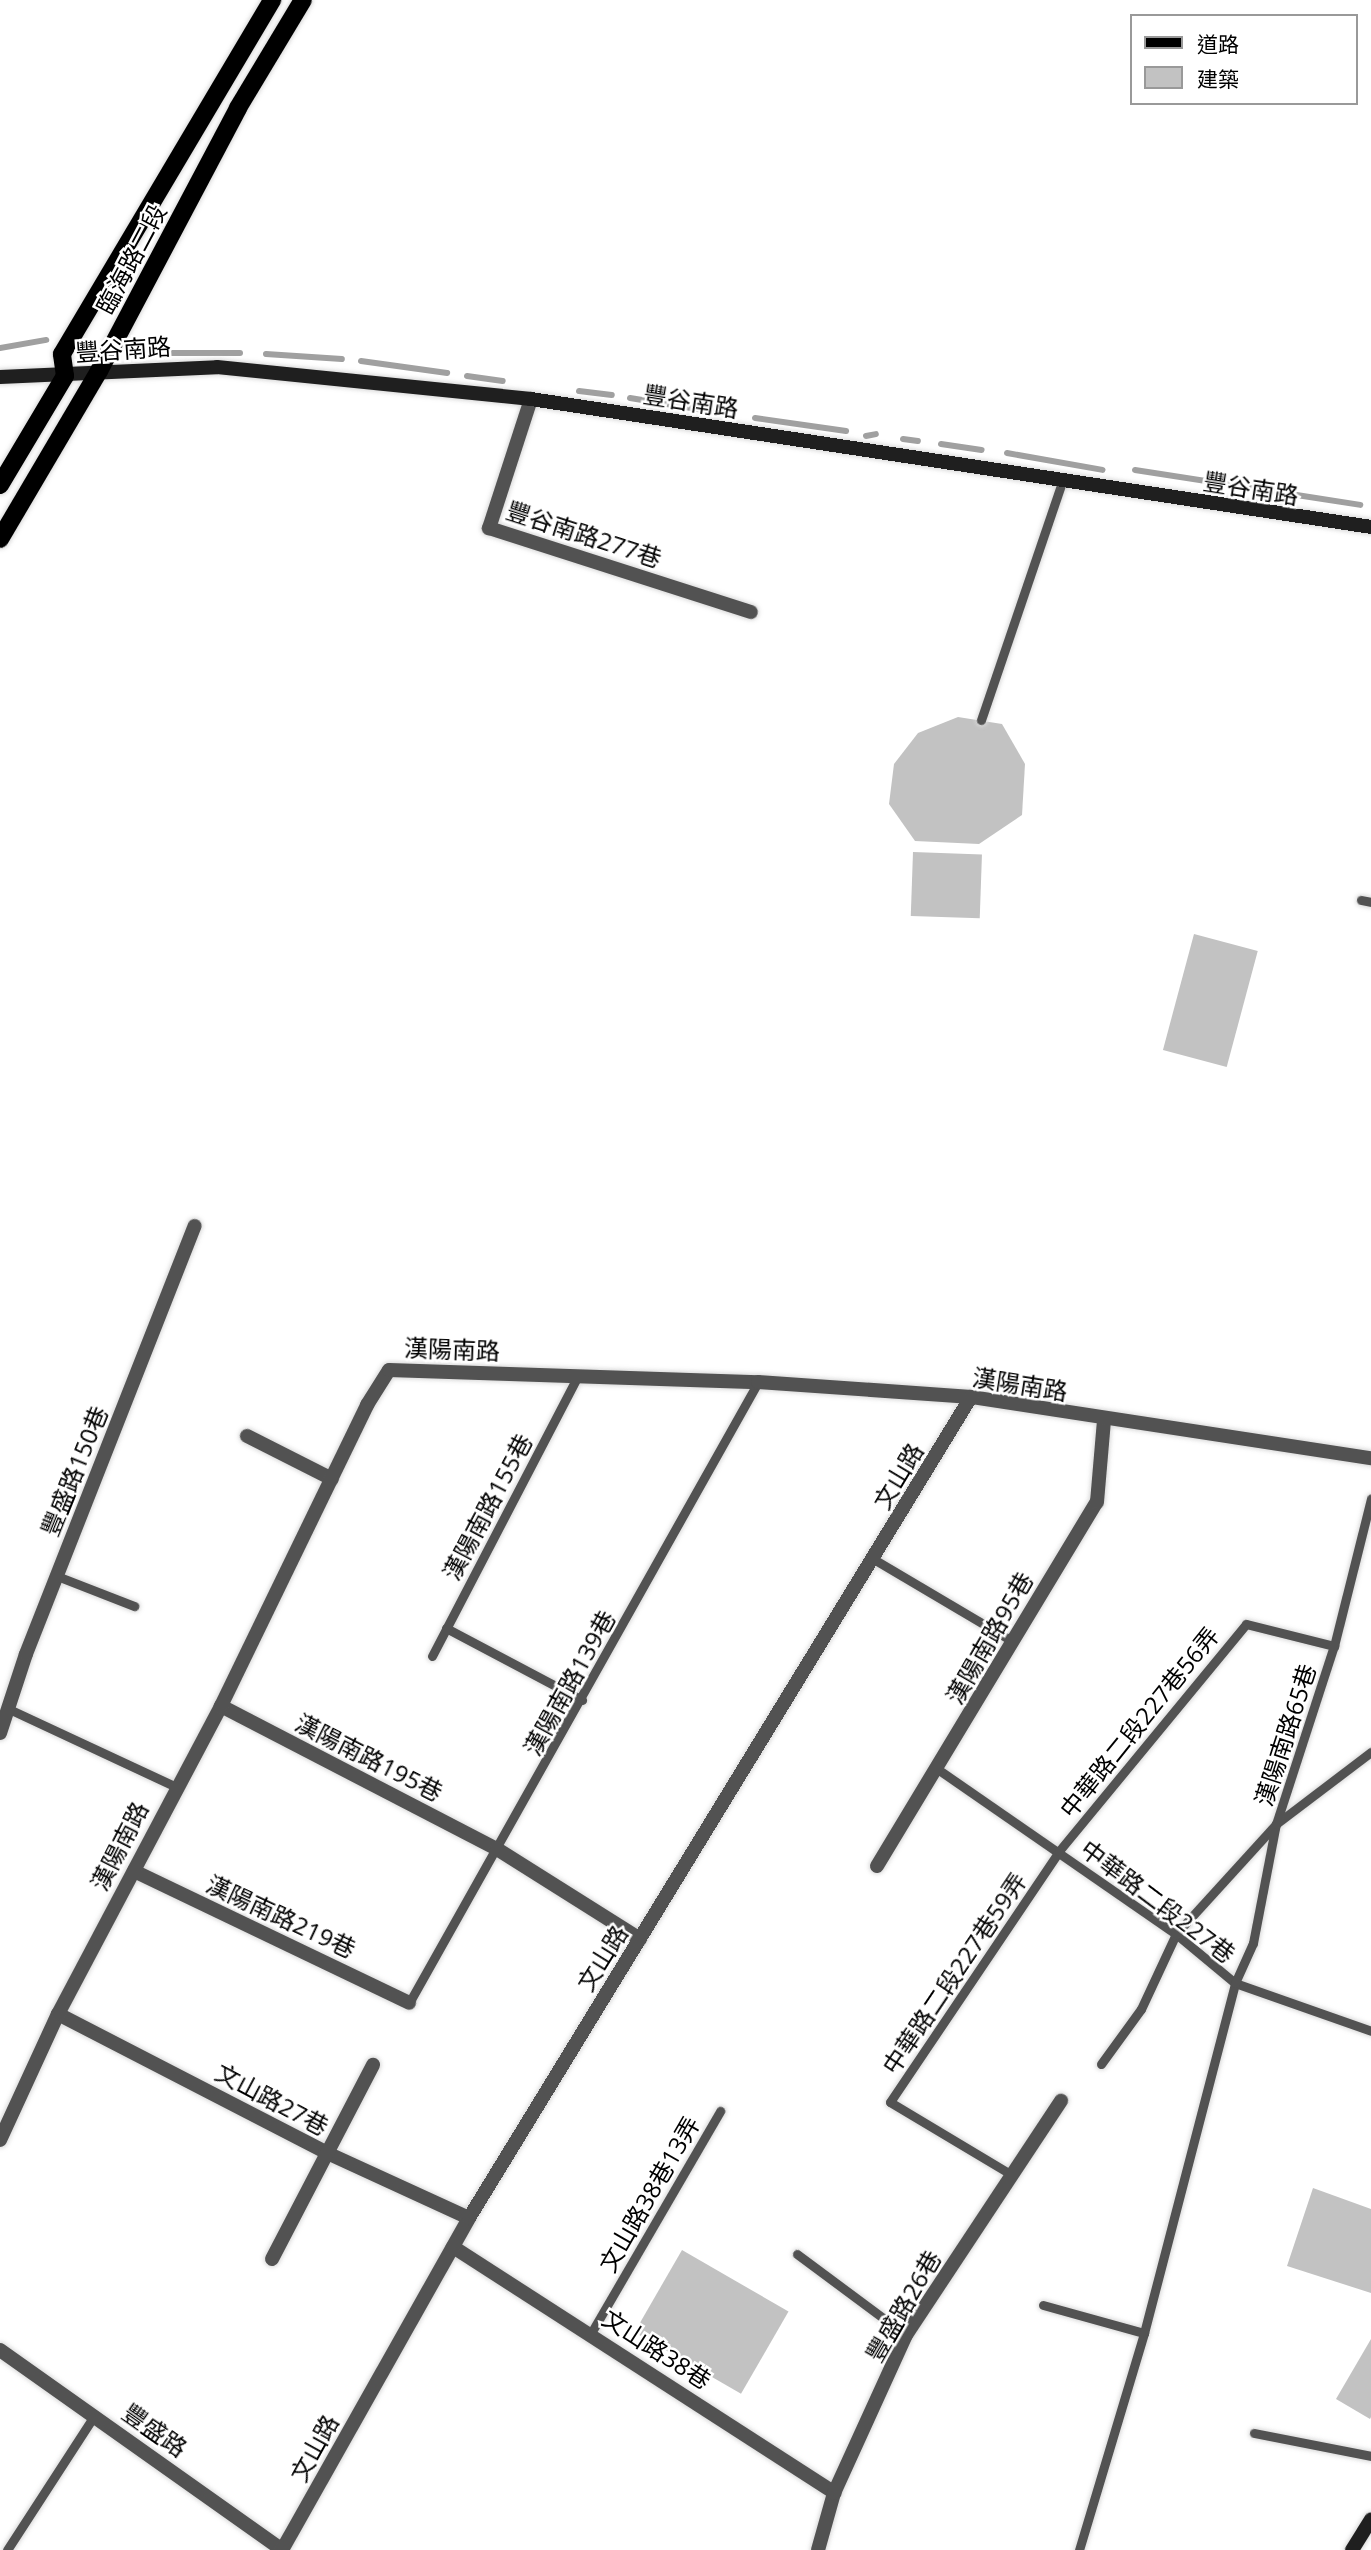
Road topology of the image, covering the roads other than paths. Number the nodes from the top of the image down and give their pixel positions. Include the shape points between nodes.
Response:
1 (272, 0) edge
2 (303, 0) edge
3 (99, 370) junction
4 (65, 376) junction
5 (0, 377) edge
6 (531, 399) junction
7 (1062, 482) junction
8 (0, 485) edge
9 (1371, 527) edge
10 (0, 539) edge
11 (751, 612) dead end
12 (981, 720) dead end
13 (195, 1227) dead end
14 (578, 1376) junction
15 (758, 1381) junction
16 (971, 1397) junction
17 (1104, 1421) junction
18 (247, 1436) dead end
19 (1371, 1458) edge
20 (332, 1479) junction
21 (1371, 1499) edge
22 (875, 1560) junction
23 (57, 1576) junction
24 (134, 1606) dead end
25 (446, 1628) junction
26 (1012, 1641) junction
27 (1334, 1646) junction
28 (432, 1656) dead end
29 (582, 1700) junction
30 (221, 1706) junction
31 (9, 1709) junction
32 (0, 1733) edge
33 (1371, 1752) edge
34 (939, 1770) junction
35 (174, 1786) junction
36 (1276, 1824) junction
37 (497, 1849) junction
38 (1059, 1851) junction
39 (877, 1866) dead end
40 (134, 1871) junction
41 (1176, 1934) junction
42 (640, 1939) junction
43 (1235, 1983) junction
44 (409, 2003) joint
45 (58, 2014) junction
46 (1371, 2031) edge
47 (1101, 2064) dead end
48 (373, 2065) dead end
49 (1060, 2101) dead end
50 (720, 2111) dead end
51 (0, 2140) edge
52 (325, 2152) junction
53 (1012, 2175) junction
54 (469, 2218) junction
55 (453, 2247) junction
56 (797, 2254) dead end
57 (272, 2259) dead end
58 (1043, 2305) dead end
59 (591, 2333) junction
60 (1144, 2333) junction
61 (906, 2335) junction
62 (0, 2350) edge
63 (94, 2416) junction
64 (1254, 2433) dead end
65 (1371, 2456) edge
66 (834, 2493) junction
67 (1371, 2519) edge
68 (7, 2550) edge
69 (282, 2550) edge
70 (818, 2550) edge
71 (1079, 2550) edge
72 (1352, 2550) edge

1 - 4 main road, 臨海路二段 via 62,354
2 - 3 main road, 臨海路二段 via 238,108
3 - 4 street, 豐谷南路
3 - 6 street, 豐谷南路 via 217,367
3 - 10 main road, 臨海路二段
4 - 5 street, 豐谷南路
4 - 8 main road, 臨海路二段
6 - 7 street, 豐谷南路
6 - 11 street, 豐谷南路277巷 via 489,528
7 - 9 street, 豐谷南路
7 - 12 lane
13 - 23 street, 豐盛路150巷
14 - 15 street, 漢陽南路
14 - 20 street, 漢陽南路 via 390,1370 367,1405
14 - 25 lane, 漢陽南路155巷
15 - 16 street, 漢陽南路
15 - 29 lane, 漢陽南路139巷
16 - 17 street, 漢陽南路
16 - 22 street, 文山路
17 - 19 street, 漢陽南路
17 - 26 street, 漢陽南路95巷 via 1097,1502
18 - 20 street
20 - 30 street, 漢陽南路
21 - 27 lane, 漢陽南路65巷
22 - 26 lane
22 - 42 street, 文山路
23 - 24 lane
23 - 31 street, 豐盛路150巷
25 - 28 lane, 漢陽南路155巷
25 - 29 lane
26 - 34 street, 漢陽南路95巷
27 - 36 lane, 漢陽南路65巷
27 - 38 lane, 中華路二段227巷56弄 via 1246,1624
29 - 37 lane, 漢陽南路139巷
30 - 35 street, 漢陽南路
30 - 37 street, 漢陽南路195巷
31 - 32 street, 豐盛路150巷
31 - 35 lane
33 - 36 lane
34 - 38 lane, 中華路二段227巷
34 - 39 street, 漢陽南路95巷
35 - 40 street, 漢陽南路
36 - 41 lane
36 - 43 lane, 漢陽南路65巷 via 1253,1942
37 - 42 street, 漢陽南路195巷
37 - 44 lane, 漢陽南路139巷
38 - 41 lane, 中華路二段227巷
38 - 53 lane, 中華路二段227巷59弄 via 890,2102
40 - 44 street, 漢陽南路219巷
40 - 45 street, 漢陽南路
41 - 43 lane, 中華路二段227巷
41 - 47 lane via 1141,2009
42 - 54 street, 文山路
43 - 46 lane, 中華路二段227巷
43 - 60 lane, 漢陽南路65巷
45 - 51 street, 漢陽南路
45 - 52 street, 文山路27巷
48 - 52 street
49 - 53 street, 豐盛路26巷
50 - 59 lane, 文山路38巷13弄
52 - 54 street, 文山路27巷
52 - 57 street
53 - 61 street, 豐盛路26巷
54 - 55 street, 文山路
55 - 59 street, 文山路38巷
55 - 69 street, 文山路
56 - 61 lane
58 - 60 lane
59 - 66 street, 文山路38巷
60 - 71 lane, 漢陽南路65巷
61 - 66 street, 豐盛路26巷
62 - 63 street, 豐盛路
63 - 68 lane
63 - 69 street, 豐盛路
64 - 65 lane
66 - 70 street, 豐盛路26巷
67 - 72 street

